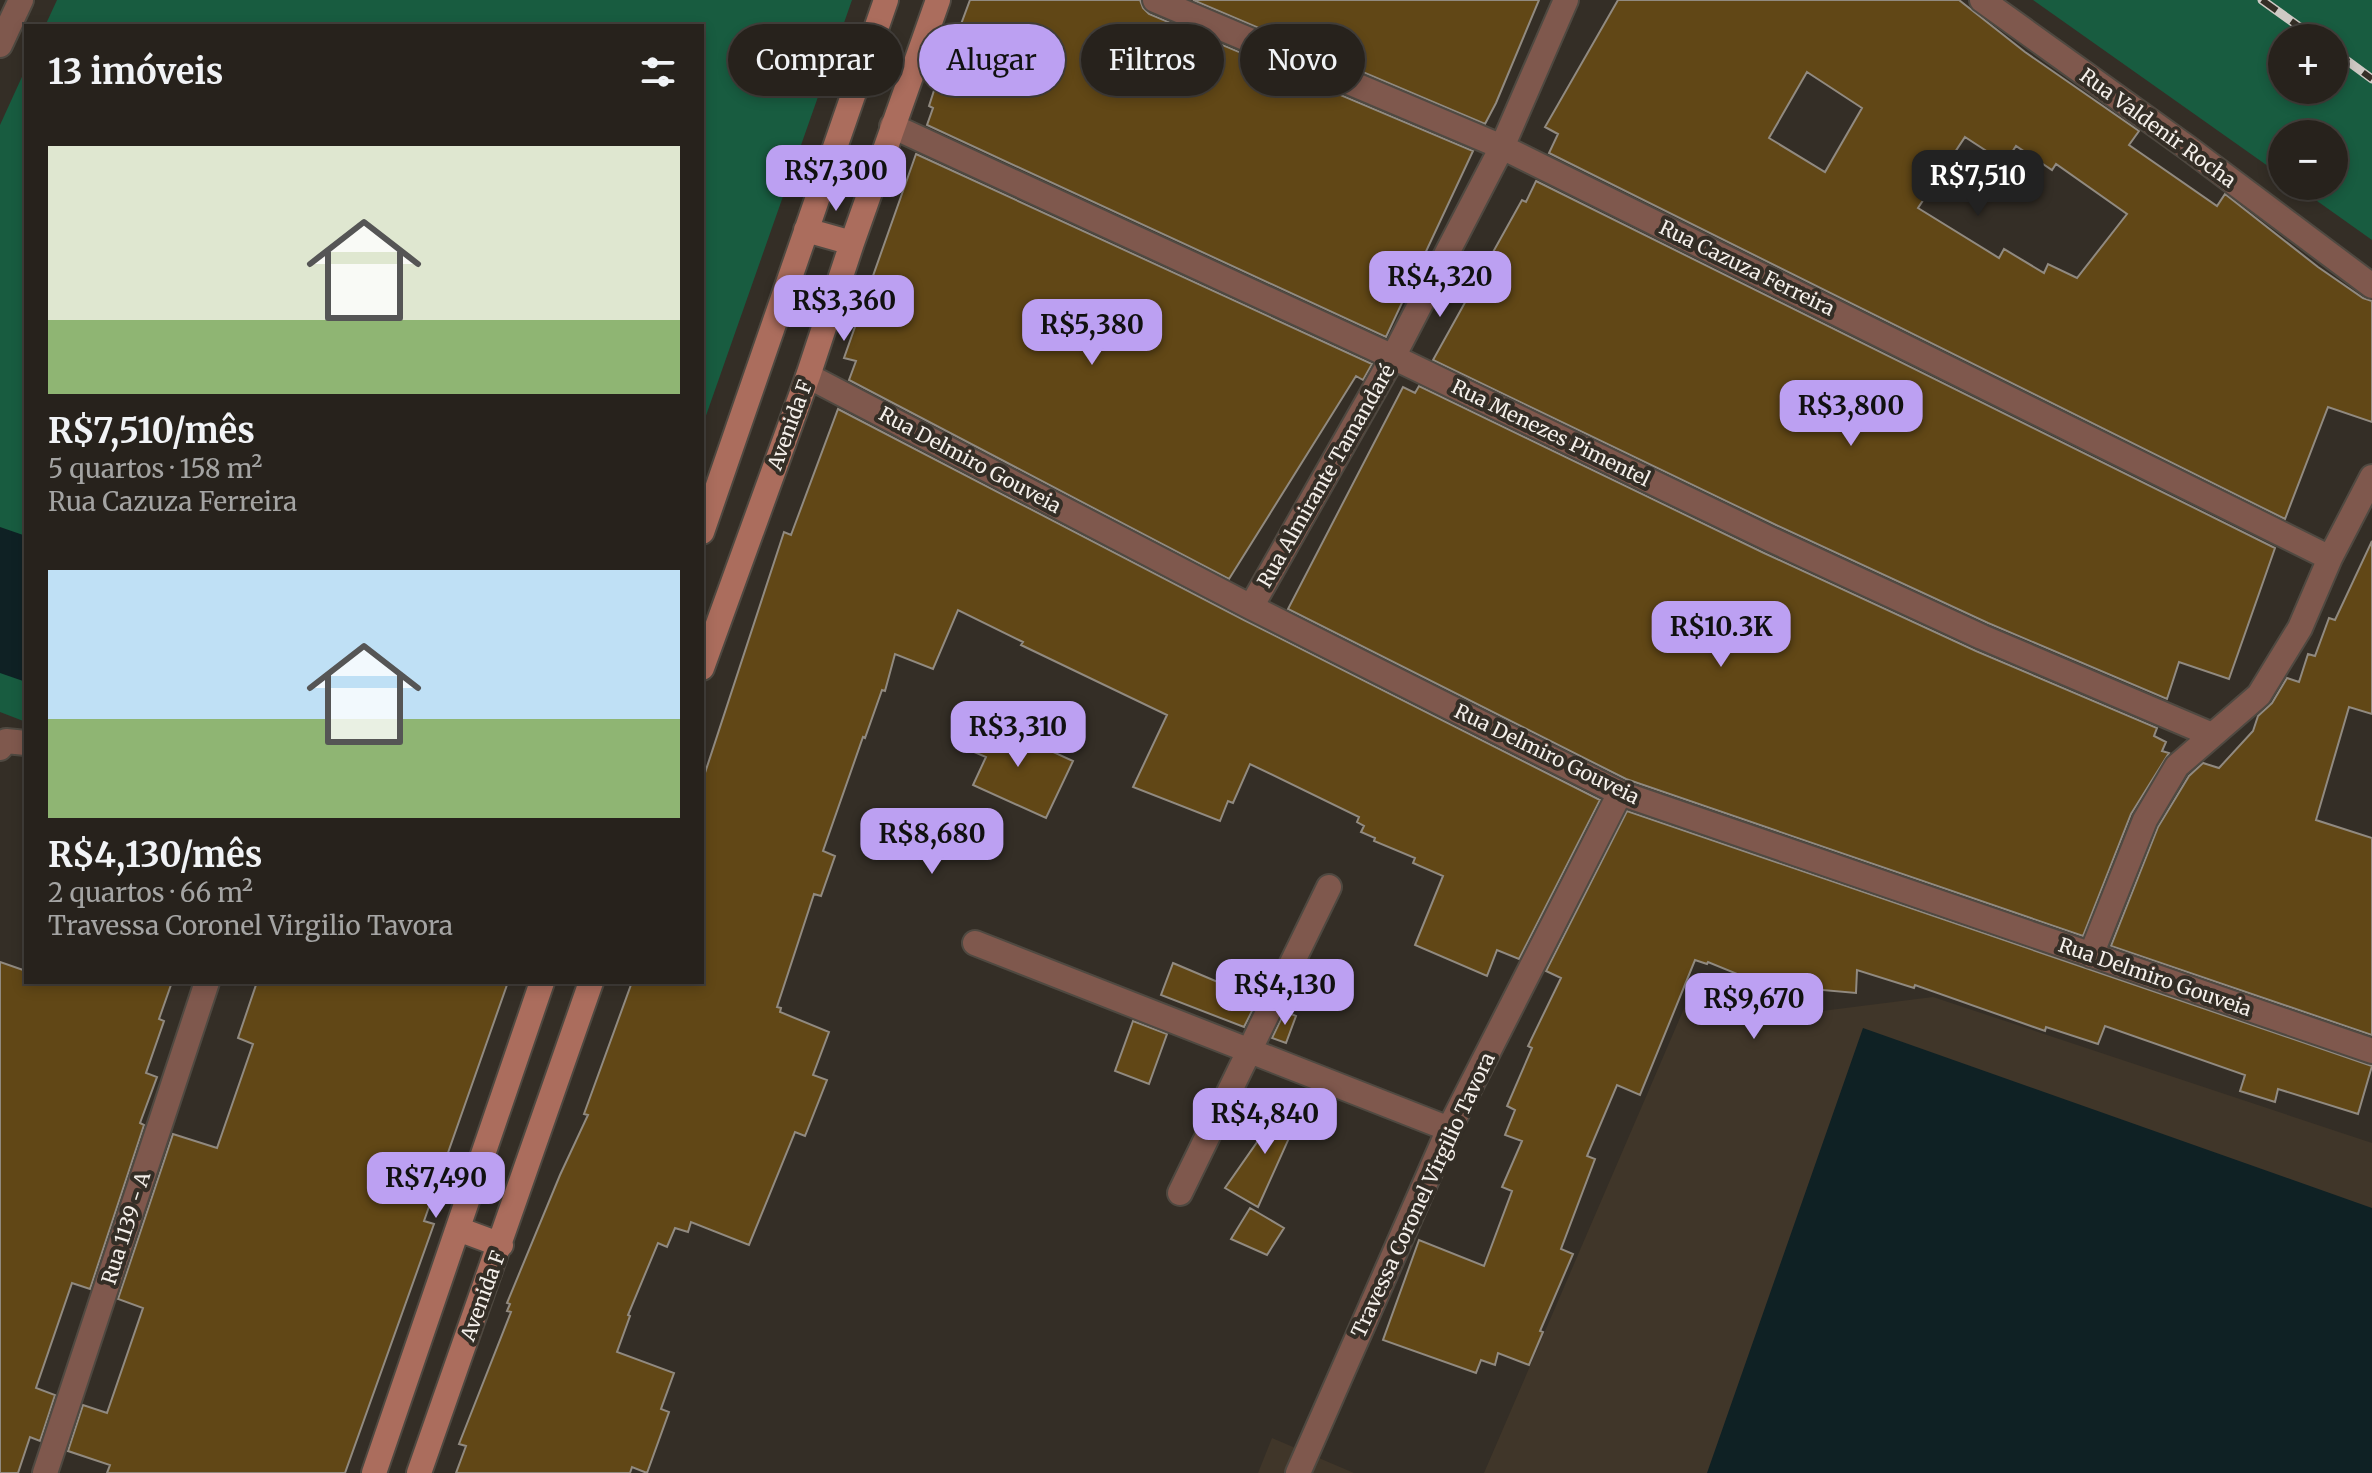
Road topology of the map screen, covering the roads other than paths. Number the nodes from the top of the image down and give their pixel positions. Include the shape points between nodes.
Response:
1 (21, 0) edge
2 (886, 0) edge
3 (938, 0) edge
4 (1155, 0) edge
5 (1566, 0) edge
6 (1982, 0) edge
7 (0, 45) edge
8 (892, 126) junction
9 (1502, 147) junction
10 (806, 230) junction
11 (852, 243) junction
12 (2372, 286) edge
13 (1393, 357) junction
14 (808, 376) junction
15 (2372, 477) edge
16 (704, 526) edge
17 (2330, 558) junction
18 (1251, 607) junction
19 (704, 662) edge
20 (2212, 735) junction
21 (24, 743) edge
22 (0, 748) edge
23 (1620, 793) junction
24 (1329, 887) dead end
25 (975, 943) dead end
26 (2091, 955) junction
27 (206, 984) edge
28 (541, 984) edge
29 (590, 984) edge
30 (1251, 1051) junction
31 (2372, 1051) edge
32 (1449, 1129) junction
33 (1180, 1193) dead end
34 (458, 1229) junction
35 (501, 1245) junction
36 (45, 1473) edge
37 (374, 1473) edge
38 (419, 1473) edge
39 (1298, 1473) edge

1 - 7 street
2 - 10 street
3 - 8 street, Avenida F
4 - 9 street, Rua Cazuza Ferreira
5 - 9 street, Rua Almirante Tamandaré
6 - 12 street, Rua Valdenir Rocha
8 - 11 street, Avenida F
8 - 13 street, Rua Menezes Pimentel
9 - 13 street, Rua Almirante Tamandaré
9 - 17 street, Rua Cazuza Ferreira
10 - 11 street
10 - 16 street
11 - 14 street, Avenida F
13 - 18 street, Rua Almirante Tamandaré
13 - 20 street, Rua Menezes Pimentel via 1953,624
14 - 18 street, Rua Delmiro Gouveia
14 - 19 street, Avenida F
15 - 17 street
17 - 20 street via 2300,628 2259,695
18 - 23 street, Rua Delmiro Gouveia
20 - 26 street via 2177,766 2145,820
21 - 22 street via 6,741
23 - 26 street, Rua Delmiro Gouveia
23 - 32 street, Travessa Coronel Virgilio Tavora
24 - 30 street
25 - 30 street
26 - 31 street, Rua Delmiro Gouveia
27 - 36 street, Rua 1139 - A
28 - 34 street
29 - 35 street, Avenida F
30 - 32 street
30 - 33 street
32 - 39 street, Travessa Coronel Virgilio Tavora
34 - 35 street
34 - 37 street
35 - 38 street, Avenida F

